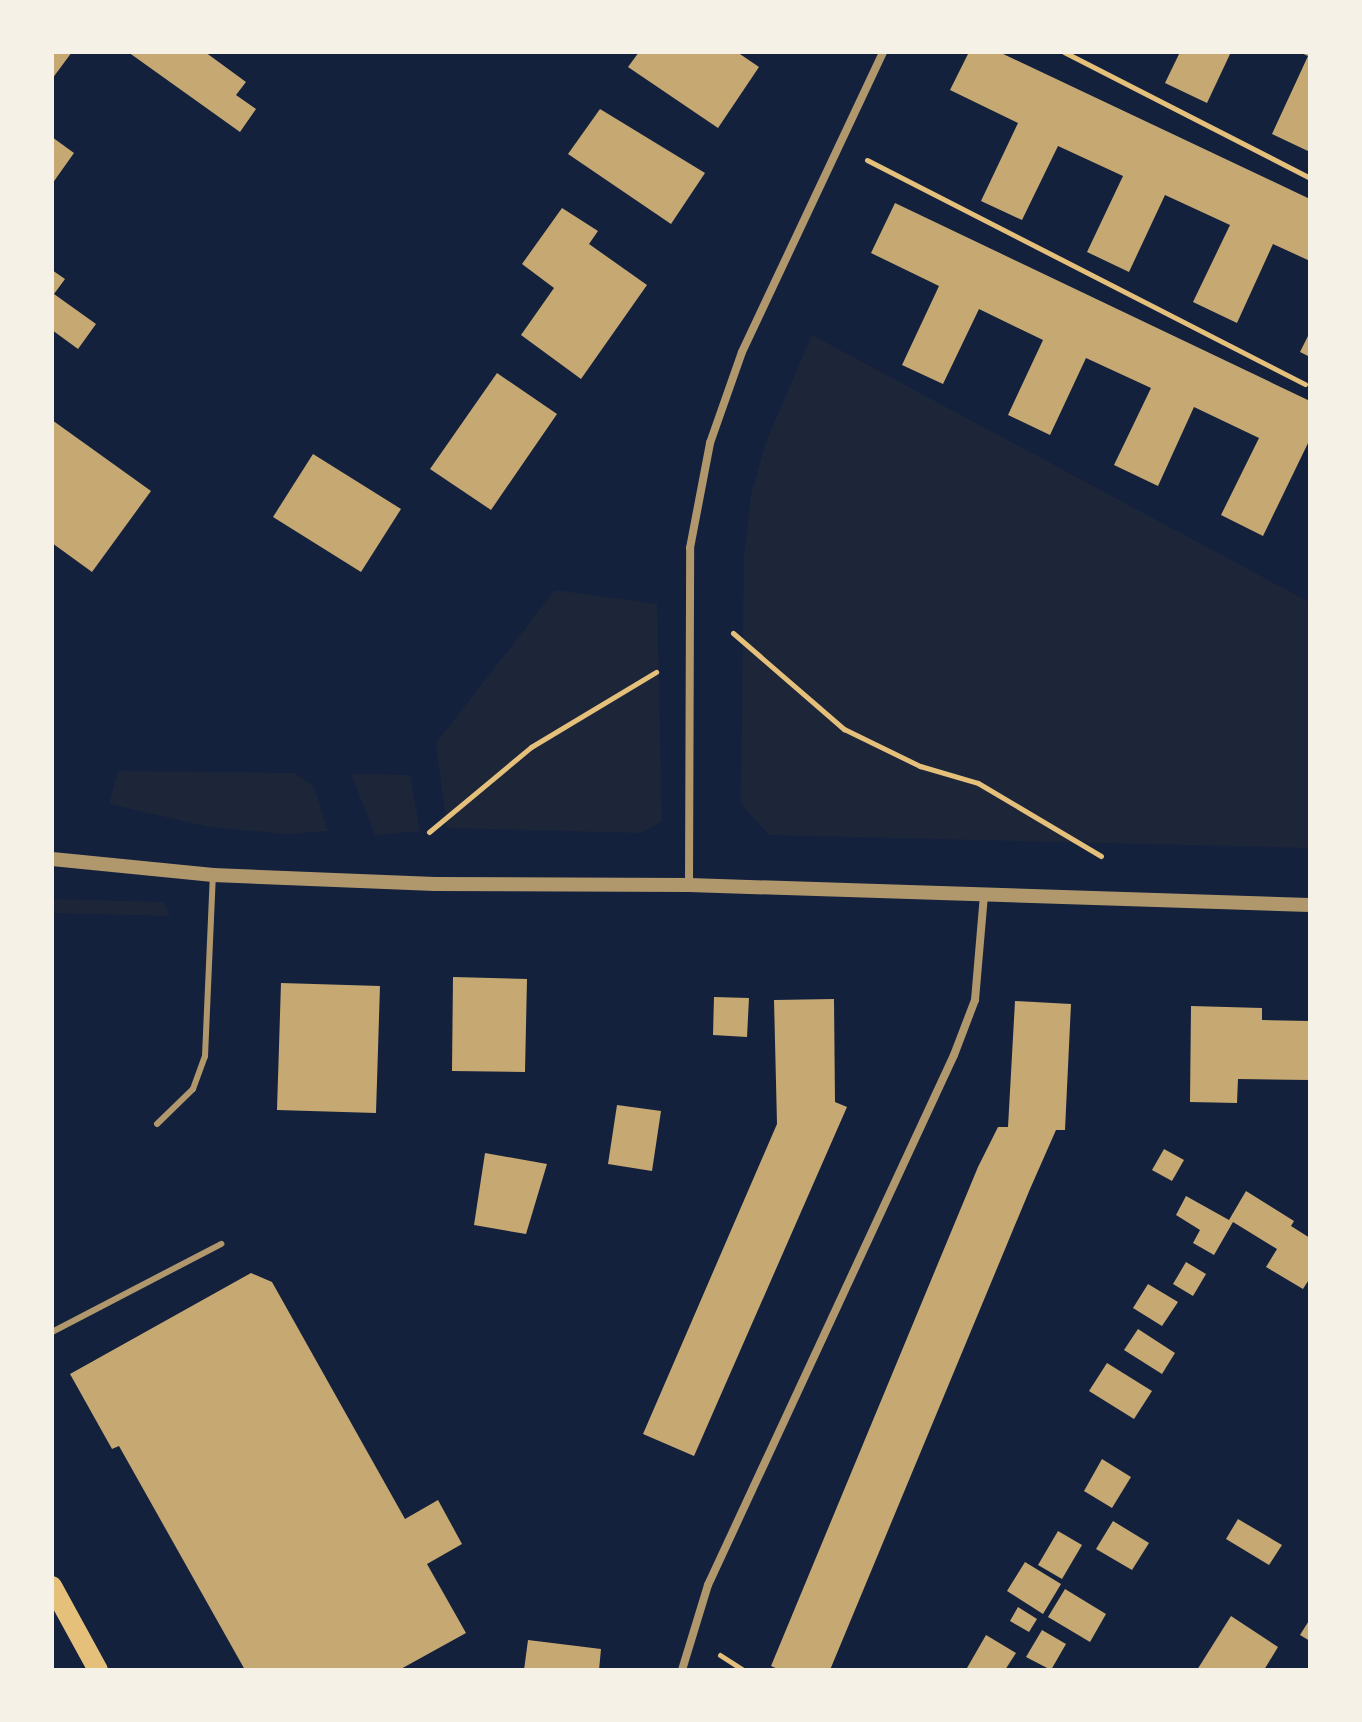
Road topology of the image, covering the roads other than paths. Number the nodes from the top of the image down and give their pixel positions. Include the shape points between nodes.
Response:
1 (883, 52) edge
2 (52, 859) edge
3 (213, 875) junction
4 (689, 885) junction
5 (984, 896) junction
6 (1310, 905) edge
7 (157, 1124) dead end
8 (221, 1244) dead end
9 (52, 1332) edge
10 (52, 1586) edge
11 (98, 1670) edge
12 (682, 1670) edge

1 - 4 street via 742,352 710,443 690,548
2 - 3 street
3 - 4 street via 460,885
3 - 7 lane via 205,1056 188,1096
4 - 5 street
5 - 6 street
5 - 12 street via 975,1000 954,1055 708,1585
8 - 9 lane
10 - 11 main road

